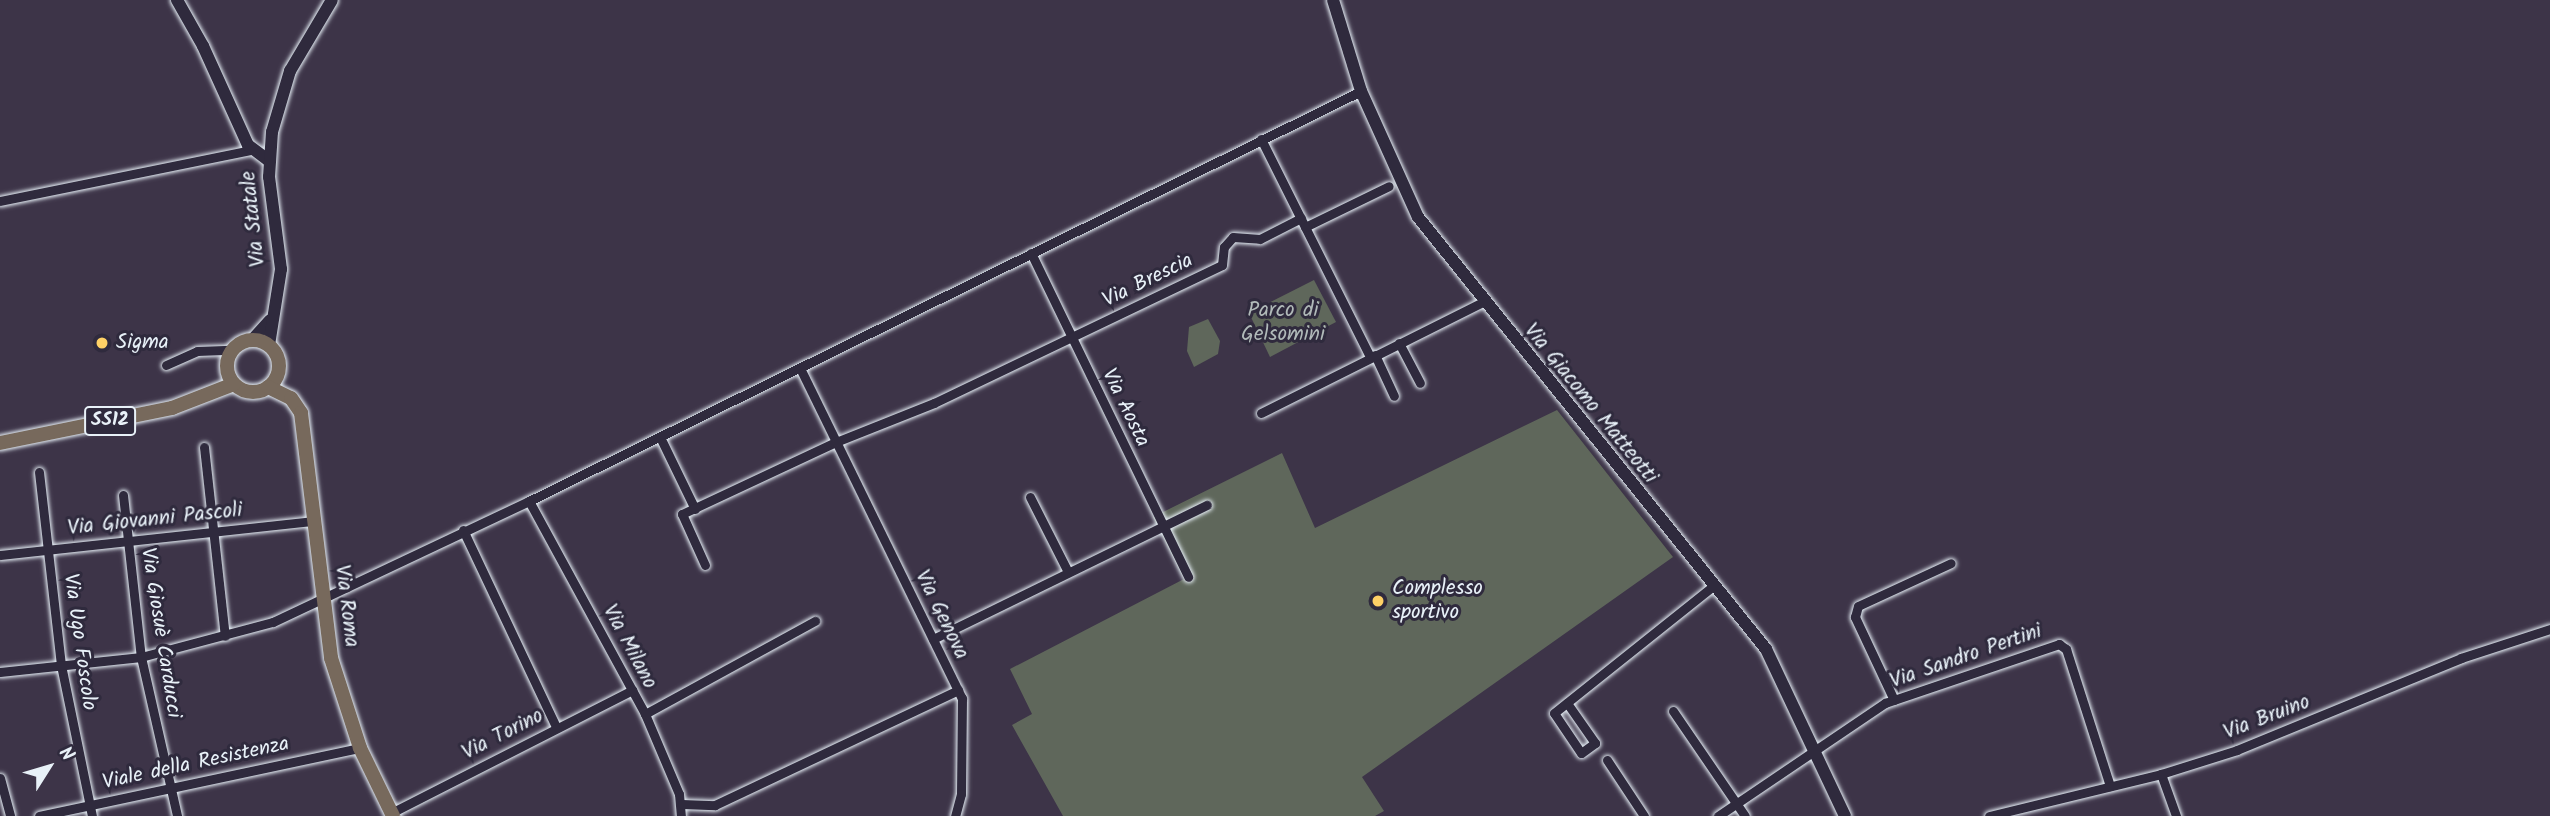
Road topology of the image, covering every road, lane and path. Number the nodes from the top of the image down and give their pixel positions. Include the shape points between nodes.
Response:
1 (177, 0) edge
2 (332, 0) edge
3 (1333, 0) edge
4 (1361, 91) junction
5 (1261, 139) junction
6 (251, 150) junction
7 (269, 160) junction
8 (1389, 186) dead end
9 (0, 201) edge
10 (1303, 223) junction
11 (1031, 253) junction
12 (1483, 302) junction
13 (271, 320) junction
14 (1073, 338) junction
15 (253, 339) junction
16 (1399, 343) junction
17 (269, 345) junction
18 (231, 350) junction
19 (1372, 356) junction
20 (166, 365) dead end
21 (227, 368) junction
22 (800, 368) junction
23 (278, 372) junction
24 (1420, 383) dead end
25 (234, 384) junction
26 (268, 387) junction
27 (215, 388) junction
28 (287, 395) junction
29 (1394, 396) dead end
30 (1261, 413) dead end
31 (660, 437) junction
32 (836, 442) junction
33 (0, 443) edge
34 (205, 447) dead end
35 (39, 472) dead end
36 (123, 495) dead end
37 (1030, 497) dead end
38 (529, 501) junction
39 (1207, 505) dead end
40 (695, 509) junction
41 (314, 521) junction
42 (1163, 527) junction
43 (463, 530) junction
44 (213, 531) junction
45 (127, 540) junction
46 (49, 549) junction
47 (0, 555) edge
48 (1951, 563) dead end
49 (705, 565) dead end
50 (1068, 572) junction
51 (1188, 577) dead end
52 (1712, 587) junction
53 (323, 599) junction
54 (815, 621) dead end
55 (2550, 629) edge
56 (225, 636) junction
57 (933, 639) junction
58 (141, 657) junction
59 (61, 666) junction
60 (0, 672) edge
61 (632, 690) junction
62 (958, 690) junction
63 (1894, 700) junction
64 (1567, 703) junction
65 (1673, 711) dead end
66 (645, 714) junction
67 (556, 727) junction
68 (360, 748) junction
69 (1817, 753) junction
70 (1607, 760) dead end
71 (2161, 774) junction
72 (0, 778) edge
73 (2110, 786) junction
74 (170, 787) junction
75 (682, 804) junction
76 (1737, 804) junction
77 (90, 805) junction
78 (392, 815) edge
79 (10, 816) edge
80 (39, 816) edge
81 (92, 816) edge
82 (177, 816) edge
83 (681, 816) edge
84 (955, 816) edge
85 (1644, 816) edge
86 (1718, 816) edge
87 (1745, 816) edge
88 (1845, 816) edge
89 (1989, 816) edge
90 (2176, 816) edge

1 - 6 street via 204,46
2 - 7 street, Via Statale via 290,71 277,107
3 - 4 street, Via Giacomo Matteotti
4 - 5 street
4 - 12 street, Via Giacomo Matteotti via 1418,217
5 - 10 street
5 - 11 street
6 - 7 street
6 - 9 street
7 - 13 street, Via Statale via 281,269
8 - 10 street
10 - 14 street, Via Brescia via 1260,239 1233,237 1224,247 1222,265
10 - 19 street
11 - 14 street, Via Aosta
11 - 22 street
12 - 16 street
12 - 52 street, Via Giacomo Matteotti
13 - 15 street
13 - 17 street, Via Statale
14 - 32 street via 934,404
14 - 42 street, Via Aosta
15 - 17 main road
15 - 18 main road
16 - 19 street
16 - 24 street
17 - 23 main road via 277,354
18 - 20 street via 197,351
18 - 21 main road
19 - 29 street
19 - 30 street
21 - 25 main road
21 - 27 main road
22 - 31 street
22 - 32 street, Via Genova
23 - 26 main road
23 - 28 main road, Via Roma
25 - 26 main road via 251,392
25 - 27 main road
26 - 28 main road
27 - 33 main road, SS12 via 172,408
28 - 41 main road, Via Roma via 301,416
31 - 38 street
31 - 40 street
32 - 40 street
32 - 57 street, Via Genova
34 - 44 street
35 - 46 street, Via Ugo Foscolo
36 - 45 street, Via Giosuè Carducci
37 - 50 street
38 - 43 street
38 - 61 street, Via Milano
39 - 42 street
40 - 49 street via 682,514
41 - 44 street, Via Giovanni Pascoli
41 - 53 main road, Via Roma
42 - 50 street
42 - 51 street, Via Aosta
43 - 53 street
43 - 67 street
44 - 45 street, Via Giovanni Pascoli
44 - 56 street
45 - 46 street, Via Giovanni Pascoli
45 - 58 street, Via Giosuè Carducci
46 - 47 street, Via Giovanni Pascoli
46 - 59 street, Via Ugo Foscolo
48 - 63 street via 1858,606 1855,617
50 - 57 street
52 - 64 street
52 - 69 street, Via Giacomo Matteotti via 1766,649
53 - 56 street via 273,622
53 - 68 main road, Via Roma via 331,658
54 - 66 street
55 - 71 street, Via Bruino via 2461,658 2236,750
56 - 58 street
57 - 62 street, Via Genova
58 - 59 street
58 - 74 street, Via Giosuè Carducci
59 - 60 street
59 - 77 street, Via Ugo Foscolo
61 - 66 street, Via Milano
61 - 67 street, Via Torino
62 - 75 street via 715,805
62 - 84 street, Via Genova via 964,732
63 - 69 street, Via Sandro Pertini
63 - 73 street, Via Sandro Pertini via 2059,644 2066,649
64 - 64 street via 1554,713 1581,753 1595,743
65 - 76 street
66 - 75 street, Via Milano
67 - 78 street, Via Torino
68 - 74 street, Viale della Resistenza
68 - 78 main road, Via Roma
69 - 76 street, Via Sandro Pertini
69 - 88 street, Via Giacomo Matteotti
70 - 85 street
71 - 73 street, Via Bruino
71 - 90 street
72 - 79 street
73 - 89 street, Via Bruino
74 - 77 street, Viale della Resistenza
74 - 82 street, Via Giosuè Carducci
75 - 83 street, Via Milano
76 - 86 street, Via Sandro Pertini
76 - 87 street
77 - 80 street, Viale della Resistenza
77 - 81 street, Via Ugo Foscolo

